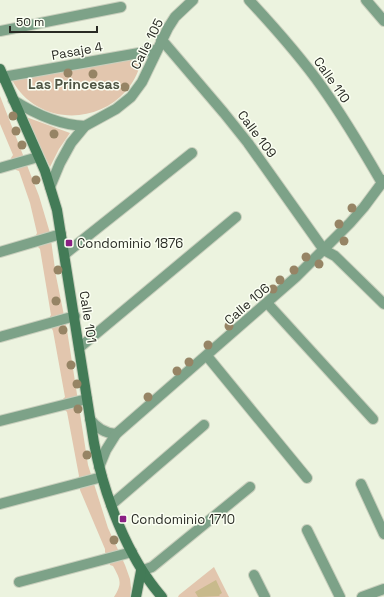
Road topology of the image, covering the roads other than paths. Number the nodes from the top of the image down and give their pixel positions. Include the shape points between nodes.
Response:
1 (193, 0) edge
2 (249, 0) edge
3 (366, 0) edge
4 (121, 7) dead end
5 (384, 21) edge
6 (0, 31) edge
7 (161, 39) junction
8 (156, 50) junction
9 (1, 75) edge
10 (13, 100) junction
11 (85, 126) junction
12 (192, 153) dead end
13 (38, 157) junction
14 (0, 168) edge
15 (50, 187) junction
16 (382, 187) edge
17 (236, 217) dead end
18 (61, 234) junction
19 (324, 250) junction
20 (0, 252) edge
21 (64, 254) junction
22 (268, 304) junction
23 (384, 304) edge
24 (75, 316) junction
25 (0, 337) edge
26 (79, 348) junction
27 (207, 356) junction
28 (87, 399) junction
29 (373, 419) dead end
30 (90, 420) junction
31 (0, 421) edge
32 (204, 425) dead end
33 (116, 434) junction
34 (99, 467) junction
35 (102, 477) junction
36 (307, 478) dead end
37 (361, 484) dead end
38 (250, 487) dead end
39 (0, 504) edge
40 (111, 505) junction
41 (307, 530) dead end
42 (384, 534) edge
43 (132, 552) junction
44 (141, 571) junction
45 (254, 575) dead end
46 (19, 582) dead end
47 (384, 589) edge
48 (136, 597) edge
49 (162, 597) edge
50 (265, 597) edge
51 (340, 597) edge
52 (362, 597) edge

1 - 7 street, Calle 105 via 175,17
2 - 16 street, Calle 110 via 322,86 350,129
3 - 5 street
4 - 6 street
7 - 8 street, Calle 105
7 - 19 street, Calle 109 via 248,143
8 - 9 street, Pasaje 4
8 - 11 street, Calle 105 via 142,82 131,97 116,109
9 - 10 main road, Calle 101
10 - 11 street via 24,108 48,118 66,124
10 - 13 main road, Calle 101
11 - 15 street, Calle 105 via 65,153
12 - 21 street
13 - 14 street
13 - 15 main road, Calle 101
15 - 18 main road, Calle 101
16 - 19 street, Calle 106
17 - 26 street
18 - 20 street
18 - 21 main road, Calle 101
19 - 22 street, Calle 106
19 - 23 street via 335,256
21 - 24 main road, Calle 101
22 - 27 street, Calle 106
22 - 29 street
24 - 25 street
24 - 26 main road, Calle 101
26 - 28 main road, Calle 101
27 - 33 street, Calle 106
27 - 36 street
28 - 30 main road, Calle 101
28 - 31 street
30 - 33 street via 104,432
30 - 34 main road, Calle 101
32 - 40 street
33 - 34 street, Calle 106
34 - 35 main road, Calle 101
35 - 39 street
35 - 40 main road, Calle 101
37 - 42 street
38 - 44 street via 152,567
40 - 43 main road, Calle 101
41 - 51 street
43 - 44 main road, Calle 101
43 - 46 street
44 - 48 main road
44 - 49 main road, Calle 101
45 - 50 street
47 - 52 street

